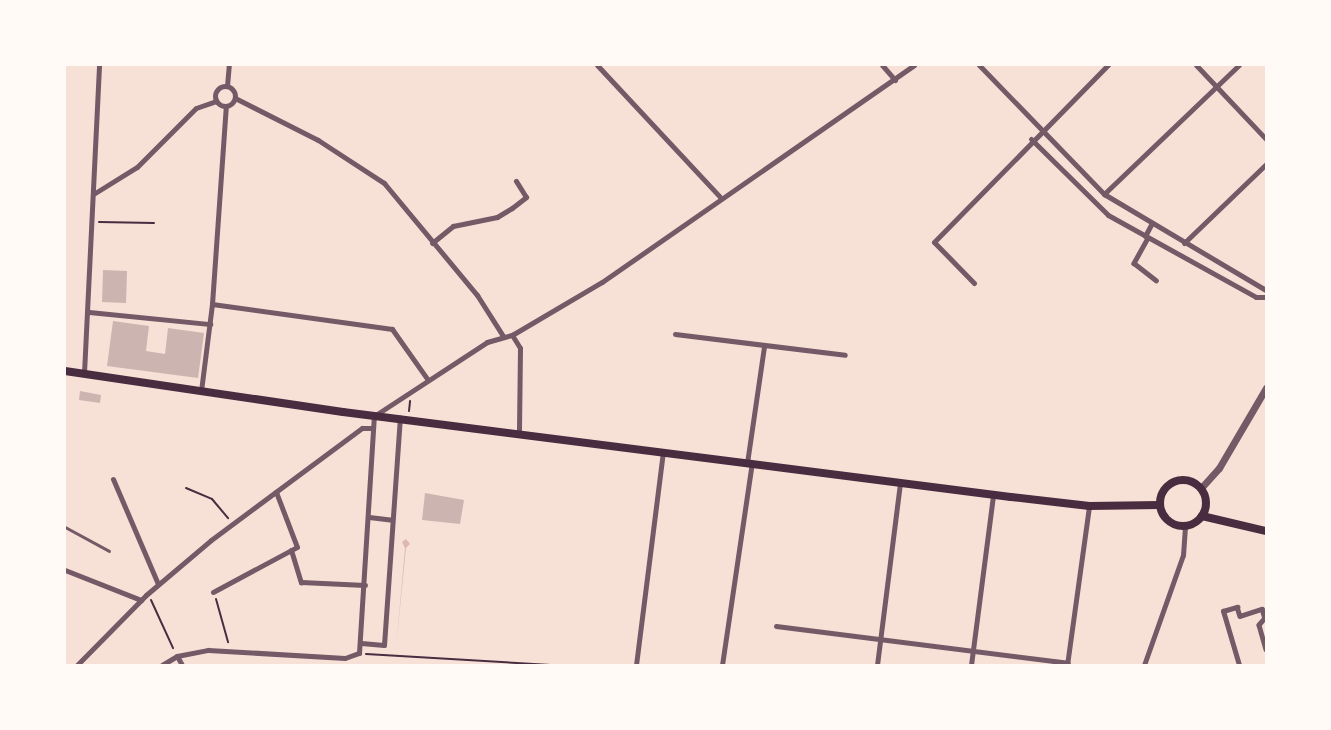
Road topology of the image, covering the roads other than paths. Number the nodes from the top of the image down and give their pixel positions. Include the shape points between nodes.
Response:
1 (99, 65) edge
2 (229, 65) edge
3 (597, 65) edge
4 (882, 65) edge
5 (914, 65) edge
6 (979, 65) edge
7 (1108, 65) edge
8 (1196, 65) edge
9 (1239, 65) edge
10 (895, 80) junction
11 (227, 86) junction
12 (1216, 86) junction
13 (235, 98) junction
14 (216, 101) junction
15 (226, 106) junction
16 (1040, 130) junction
17 (1031, 139) junction
18 (1266, 139) edge
19 (1266, 164) edge
20 (516, 181) dead end
21 (94, 194) junction
22 (1104, 194) junction
23 (720, 197) junction
24 (1152, 224) junction
25 (1147, 237) junction
26 (432, 243) junction
27 (1184, 243) junction
28 (1156, 280) dead end
29 (974, 283) dead end
30 (1266, 290) edge
31 (1266, 297) edge
32 (212, 304) junction
33 (90, 312) junction
34 (210, 324) junction
35 (675, 334) dead end
36 (512, 335) junction
37 (503, 336) junction
38 (764, 346) junction
39 (845, 355) dead end
40 (65, 371) edge
41 (84, 373) junction
42 (428, 380) junction
43 (1266, 388) edge
44 (201, 391) junction
45 (374, 416) junction
46 (404, 419) junction
47 (372, 428) junction
48 (519, 433) junction
49 (663, 452) junction
50 (749, 463) junction
51 (113, 479) dead end
52 (900, 482) junction
53 (1201, 488) junction
54 (276, 492) junction
55 (993, 495) junction
56 (1160, 505) junction
57 (1089, 506) junction
58 (1202, 516) junction
59 (369, 517) junction
60 (392, 520) junction
61 (1185, 526) junction
62 (65, 527) edge
63 (1266, 531) edge
64 (109, 550) dead end
65 (291, 550) junction
66 (65, 570) edge
67 (158, 584) junction
68 (365, 585) junction
69 (213, 592) road end
70 (140, 600) junction
71 (776, 626) dead end
72 (880, 638) junction
73 (361, 643) junction
74 (973, 650) junction
75 (1266, 650) edge
76 (178, 656) junction
77 (1068, 664) edge
78 (77, 665) edge
79 (162, 665) edge
80 (182, 665) edge
81 (636, 665) edge
82 (722, 665) edge
83 (876, 665) edge
84 (971, 665) edge
85 (1144, 665) edge
86 (1239, 665) edge

1 - 21 street
2 - 11 street
3 - 23 street
4 - 10 street
5 - 10 street
6 - 16 street
7 - 16 street
8 - 12 street
9 - 12 street
10 - 23 street
11 - 13 street
11 - 14 street via 217,90
12 - 18 street
12 - 22 street
13 - 15 street
13 - 26 street via 318,140 384,183
14 - 15 street
14 - 21 street via 196,108 137,168
15 - 32 street
16 - 17 street
16 - 22 street
17 - 25 street via 1108,215
17 - 29 street via 934,242
19 - 27 street
20 - 26 street via 526,197 512,208 497,217 453,226
21 - 33 street
22 - 24 street
23 - 36 street via 602,282
24 - 25 street
24 - 27 street
25 - 28 street via 1134,263
25 - 31 street via 1256,297
26 - 37 street via 477,295
27 - 30 street
32 - 34 street
32 - 42 street via 392,329
33 - 34 street
33 - 41 street
34 - 44 street
35 - 38 street
36 - 37 street
36 - 48 street via 520,348
37 - 42 street
38 - 39 street
38 - 50 street
40 - 41 main road
41 - 44 main road
42 - 45 street
43 - 53 street via 1219,468
44 - 45 main road
45 - 46 main road
45 - 47 street
46 - 48 main road
46 - 60 street
47 - 54 street via 362,428
47 - 59 street
48 - 49 main road
49 - 50 main road
49 - 81 street
50 - 52 main road
50 - 82 street
51 - 67 street
52 - 55 main road
52 - 72 street
53 - 56 main road via 1189,480 1174,481 1163,491
53 - 58 main road via 1206,502
54 - 65 street via 297,547
54 - 67 street via 232,523
55 - 57 main road
55 - 74 street
56 - 57 main road
56 - 61 main road via 1166,518
57 - 77 street
58 - 61 main road
58 - 63 main road
59 - 60 street
59 - 68 street
60 - 73 street via 384,645
61 - 85 street via 1183,555
62 - 64 lane
65 - 68 street via 301,582
65 - 69 street
66 - 70 street
67 - 70 street
68 - 73 street
70 - 78 street
71 - 72 street
72 - 74 street
72 - 83 street
73 - 76 street via 359,653 345,658 230,650
74 - 77 street
74 - 84 street
75 - 86 street via 1259,625 1265,618 1262,609 1240,616 1237,607 1223,612
76 - 79 street
76 - 80 street

